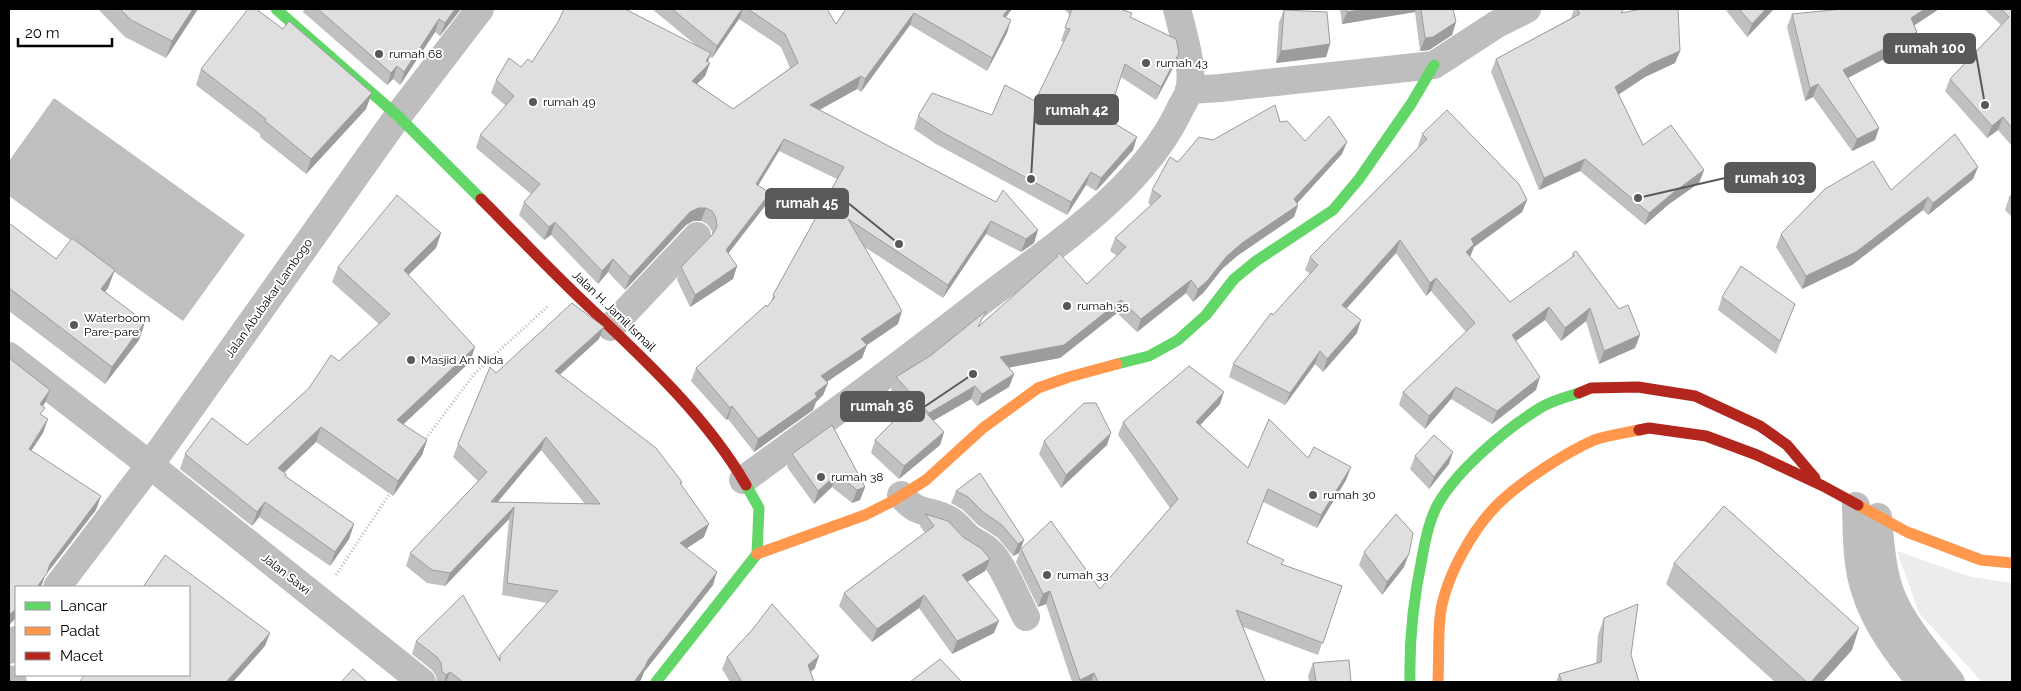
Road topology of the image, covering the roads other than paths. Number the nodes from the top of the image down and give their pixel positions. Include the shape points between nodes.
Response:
1 (276, 9) edge
2 (480, 9) edge
3 (1177, 9) edge
4 (1526, 9) edge
5 (1434, 65) junction
6 (1189, 90) junction
7 (398, 116) junction
8 (697, 236) dead end
9 (612, 327) junction
10 (9, 356) edge
11 (150, 465) junction
12 (743, 480) junction
13 (1823, 486) junction
14 (901, 496) junction
15 (1867, 511) junction
16 (757, 554) junction
17 (2012, 563) edge
18 (58, 586) edge
19 (1026, 617) dead end
20 (9, 679) edge
21 (13, 682) edge
22 (422, 682) edge
23 (656, 682) edge
24 (1410, 682) edge
25 (1438, 682) edge
26 (1921, 682) edge
27 (1951, 682) edge

1 - 7 main road, Jalan H. Jamil Ismail
2 - 7 street, Jalan Abubakar Lambogo
3 - 6 street via 1190,75
4 - 5 street
5 - 6 street
5 - 14 main road via 1364,171 1333,210 1234,279 1206,315 1178,340 1149,356 1038,388 983,428 926,480
6 - 12 street via 1157,150 1121,189 1060,242 885,377
7 - 9 main road, Jalan H. Jamil Ismail
7 - 11 street, Jalan Abubakar Lambogo
8 - 9 street
9 - 12 main road, Jalan H. Jamil Ismail via 712,435
10 - 11 street, Jalan Sawi
11 - 18 street, Jalan Abubakar Lambogo
11 - 22 street, Jalan Sawi
12 - 16 main road, Jalan H. Jamil Ismail via 759,508
13 - 15 main road
13 - 24 main road via 1787,444 1760,426 1695,396 1638,387 1591,388 1541,407 1493,443 1456,478 1438,504 1426,532 1415,592 1409,642
13 - 25 main road via 1757,455 1706,436 1650,428 1595,440 1536,474 1499,503 1481,524 1449,583 1440,616
14 - 16 main road via 865,515
14 - 19 street via 920,512 949,519 988,550 997,560
15 - 17 main road via 1907,532 1981,560
15 - 26 street via 1858,554 1864,589 1874,614
15 - 27 street via 1895,604 1924,649
16 - 23 main road
20 - 21 street

